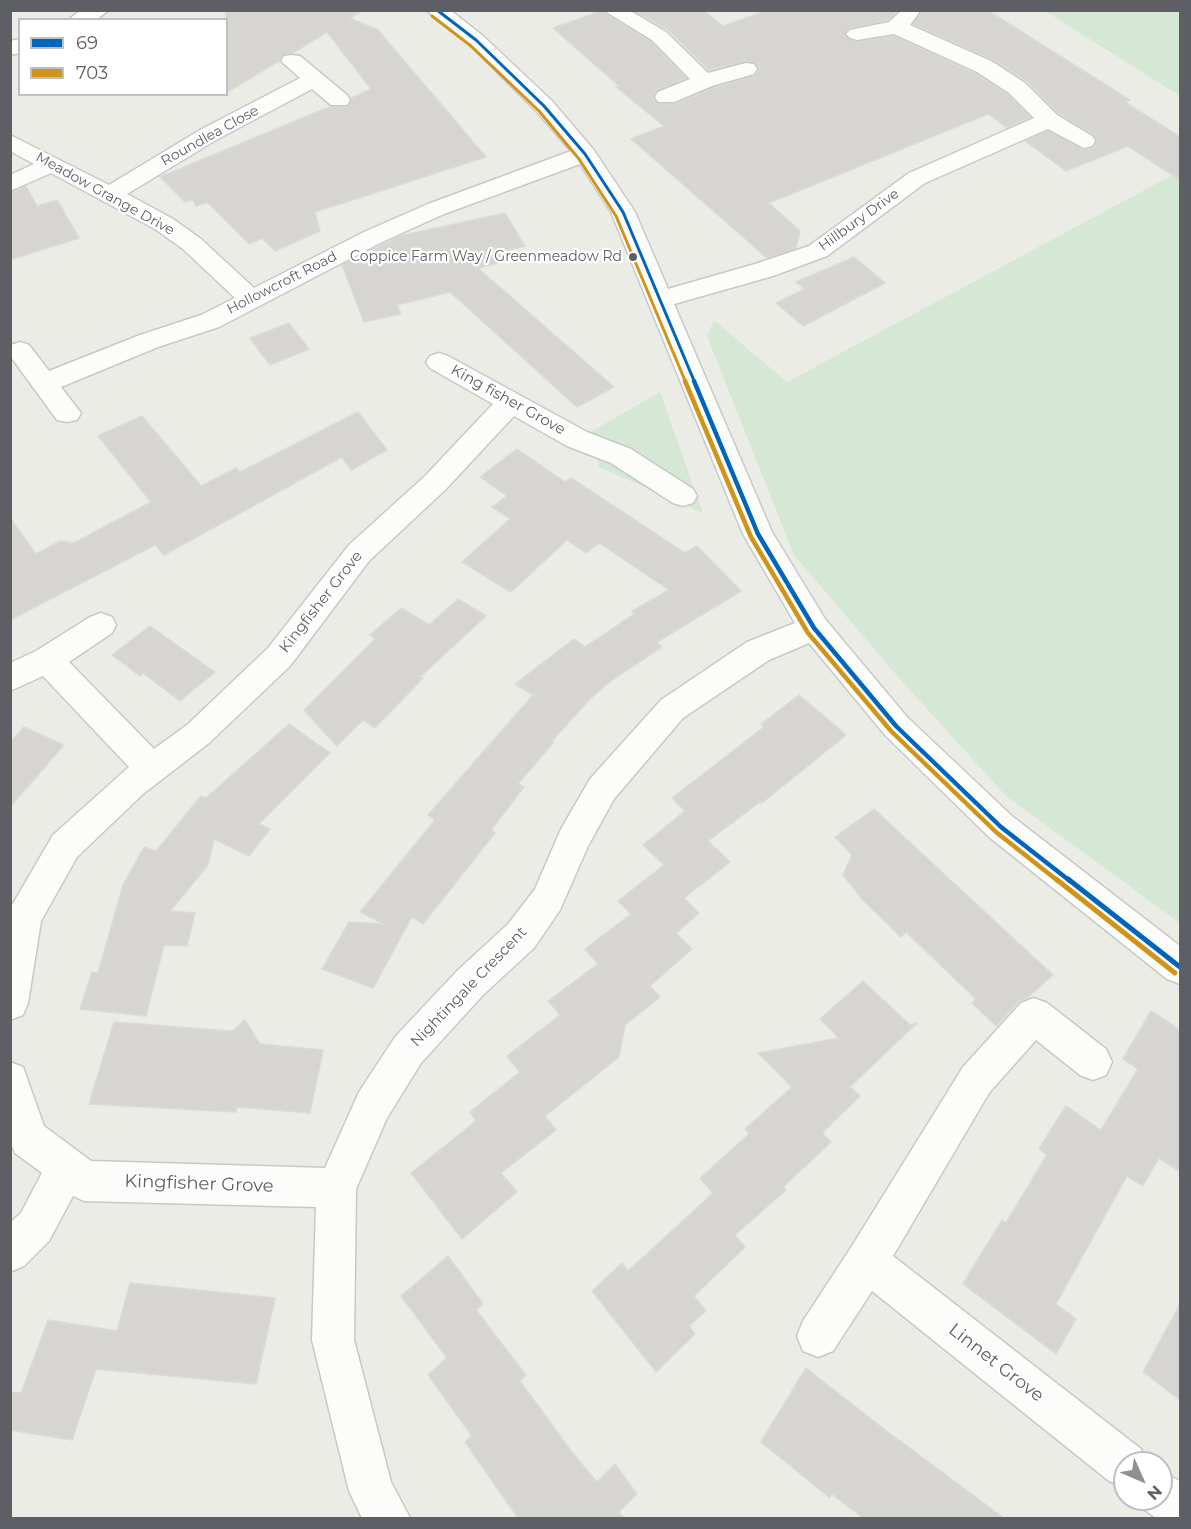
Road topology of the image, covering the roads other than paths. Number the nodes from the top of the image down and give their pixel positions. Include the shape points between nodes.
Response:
1 (99, 10) edge
2 (436, 10) edge
3 (613, 10) edge
4 (913, 10) edge
5 (82, 18) edge
6 (896, 27) junction
7 (857, 34) dead end
8 (292, 61) dead end
9 (746, 69) dead end
10 (313, 80) junction
11 (704, 81) junction
12 (666, 98) dead end
13 (339, 100) dead end
14 (1049, 120) junction
15 (1084, 141) dead end
16 (10, 142) edge
17 (585, 154) junction
18 (50, 165) junction
19 (10, 184) edge
20 (109, 195) junction
21 (249, 298) junction
22 (661, 299) junction
23 (20, 351) dead end
24 (439, 362) dead end
25 (45, 383) junction
26 (510, 403) junction
27 (68, 413) dead end
28 (683, 496) dead end
29 (101, 625) dead end
30 (814, 628) junction
31 (47, 660) junction
32 (10, 678) edge
33 (152, 769) junction
34 (1180, 967) edge
35 (10, 1003) edge
36 (1094, 1062) dead end
37 (10, 1080) edge
38 (66, 1168) junction
39 (336, 1188) junction
40 (10, 1252) edge
41 (867, 1261) junction
42 (818, 1336) dead end
43 (1113, 1456) edge
44 (376, 1513) edge

1 - 5 street
2 - 17 street via 507,68
3 - 11 street via 658,36
4 - 6 street
6 - 7 street
6 - 14 street via 985,67 1017,88
8 - 10 street
9 - 11 street
10 - 13 street
10 - 20 street, Roundlea Close via 208,135
11 - 12 street
14 - 15 street
14 - 22 street, Hillbury Drive via 917,178 818,251
16 - 18 street, Meadow Grange Drive
17 - 21 street, Hollowcroft Road via 436,209
17 - 22 street via 623,212
18 - 19 street
18 - 20 street, Meadow Grange Drive
20 - 21 street, Meadow Grange Drive via 192,244
21 - 25 street, Hollowcroft Road via 210,321
22 - 30 street via 758,534
23 - 25 street
24 - 26 street, King fisher Grove
25 - 27 street
26 - 28 street, King fisher Grove via 578,439 621,456
26 - 33 street, Kingfisher Grove via 435,483 358,553 279,657 198,734
29 - 31 street
30 - 34 street via 896,726 1001,827
30 - 39 street, Nightingale Crescent via 758,651 672,709 602,789 573,840 548,899 521,936 470,983 408,1050 373,1105
31 - 32 street
31 - 33 street
33 - 35 street, Kingfisher Grove via 65,846 24,918
36 - 41 street via 1034,1014 976,1080
37 - 38 street, Kingfisher Grove via 29,1139
38 - 39 street, Kingfisher Grove via 84,1181
38 - 40 street via 35,1227
39 - 44 street, Nightingale Crescent via 333,1340
41 - 42 street
41 - 43 street, Linnet Grove

